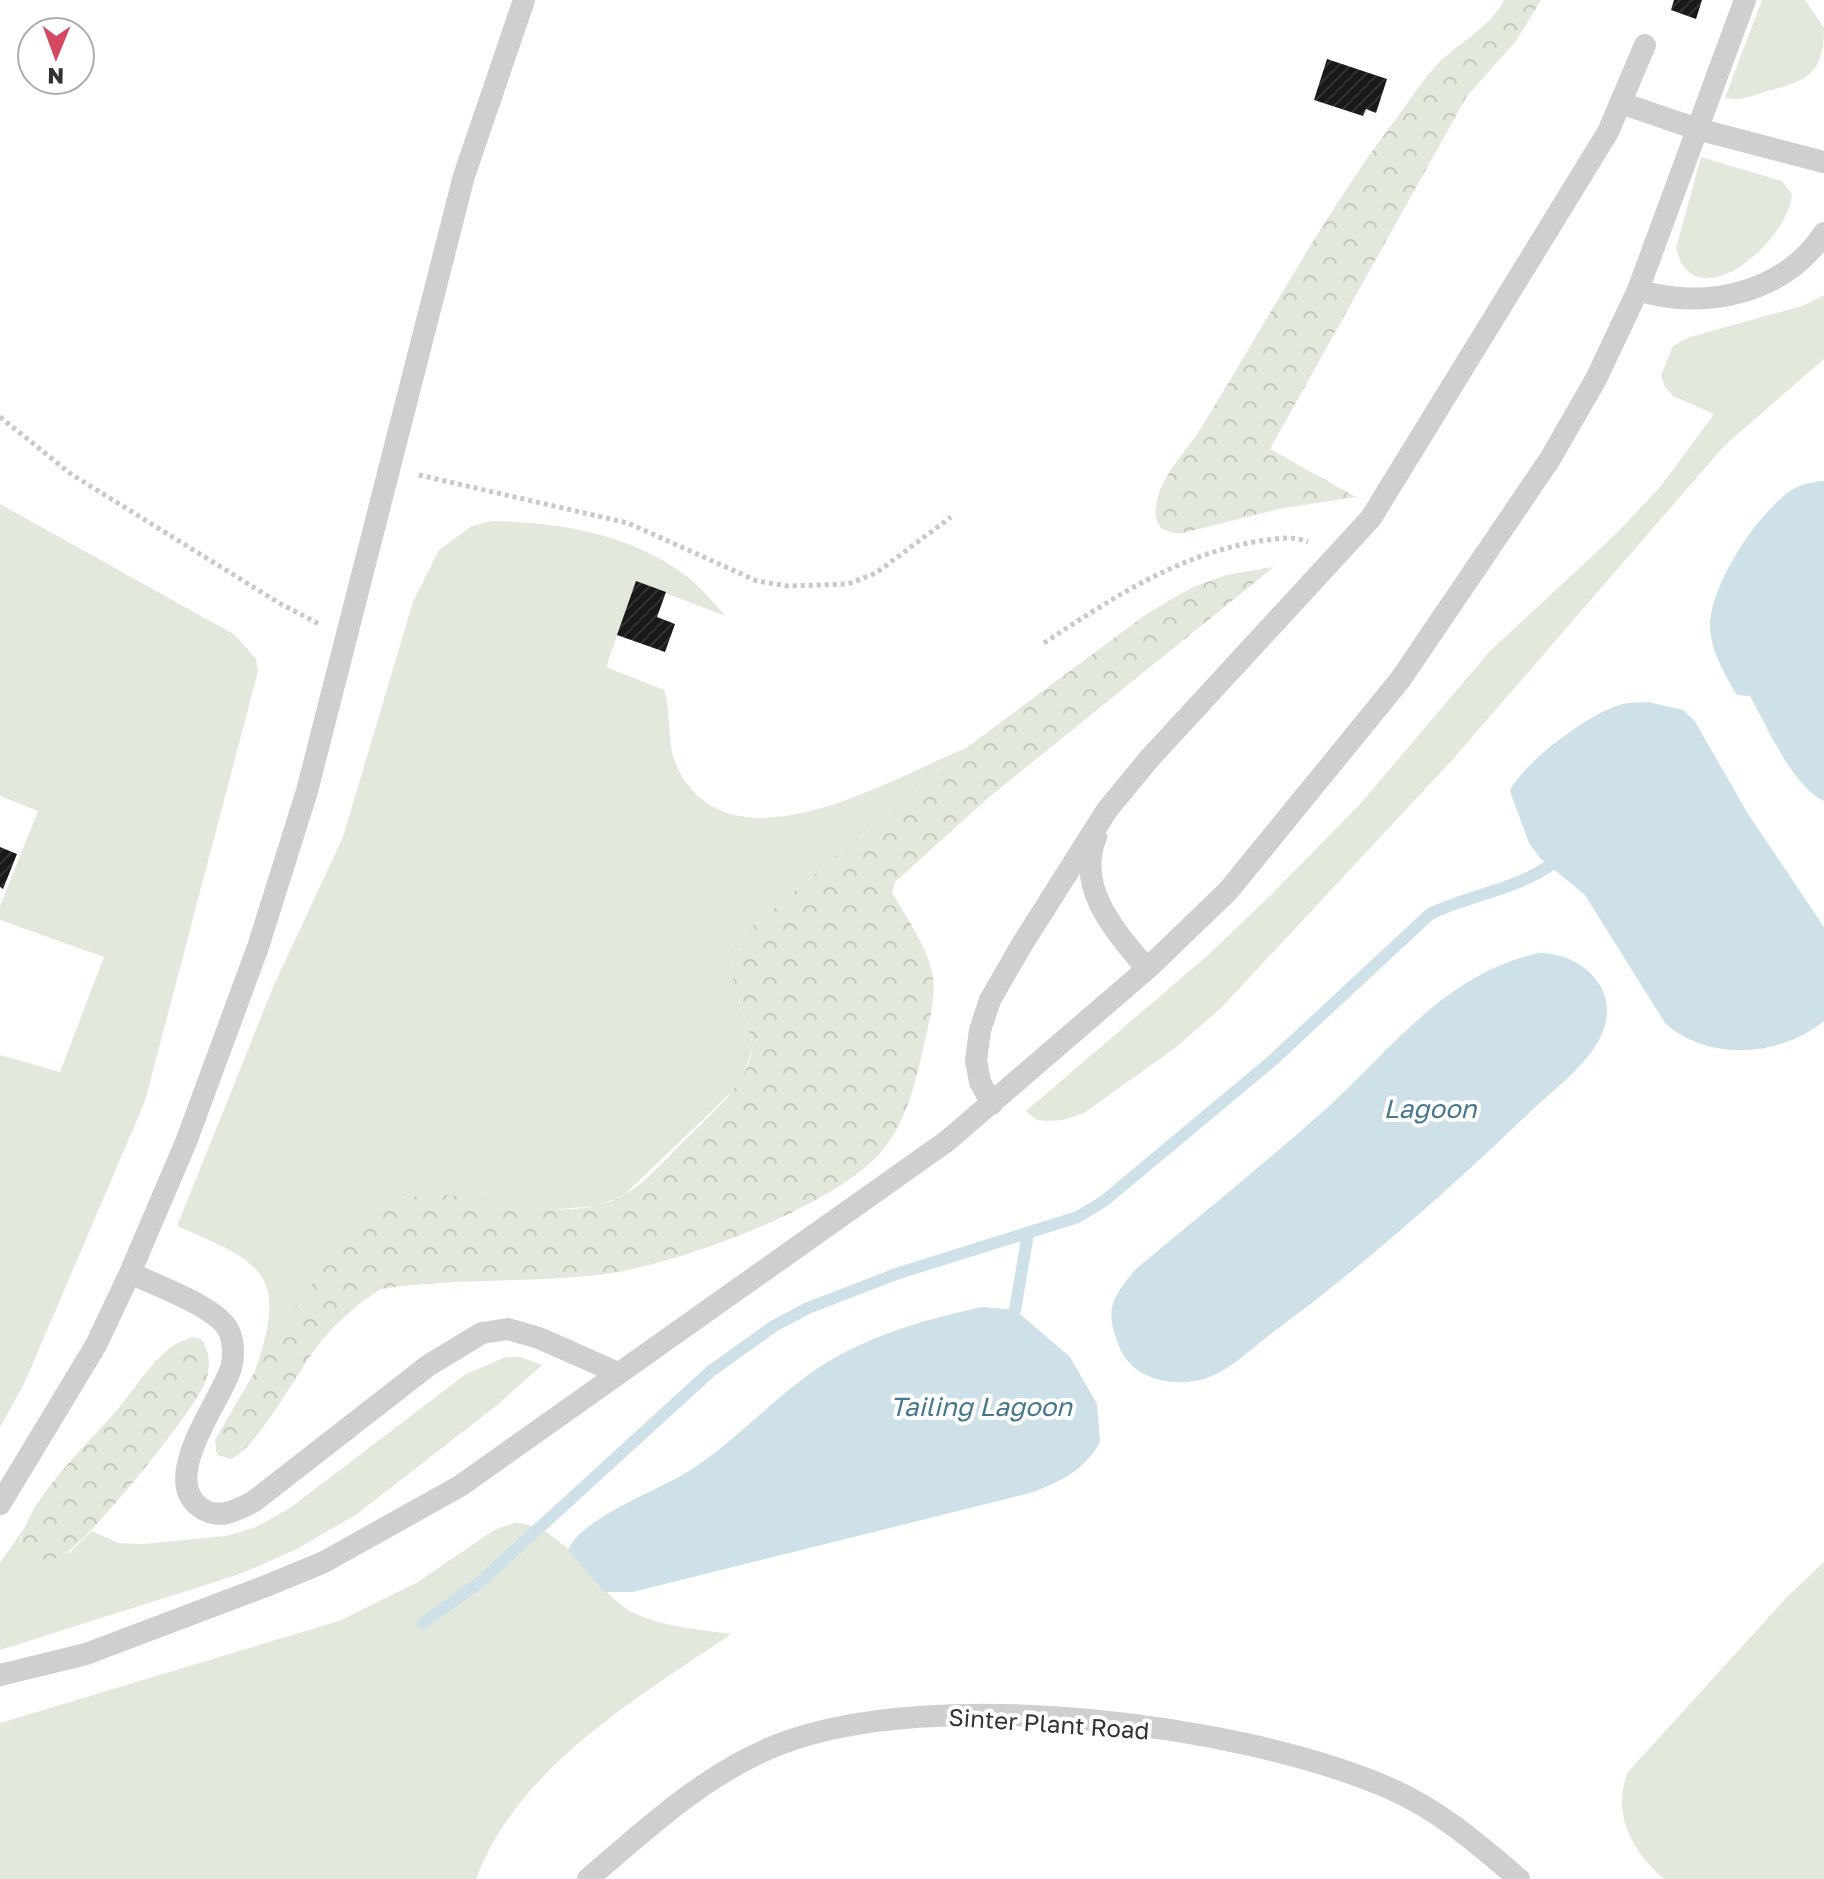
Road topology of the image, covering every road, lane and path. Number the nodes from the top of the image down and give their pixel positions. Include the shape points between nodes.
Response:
1 (524, 0) edge
2 (1745, 0) edge
3 (1645, 45) dead end
4 (1621, 103) junction
5 (1697, 129) junction
6 (1824, 162) edge
7 (1824, 233) edge
8 (1638, 290) junction
9 (0, 417) edge
10 (390, 469) junction
11 (951, 517) dead end
12 (1337, 559) junction
13 (348, 635) junction
14 (1044, 643) dead end
15 (1107, 810) junction
16 (1147, 969) junction
17 (992, 1104) junction
18 (130, 1273) junction
19 (618, 1373) junction
20 (0, 1504) edge
21 (0, 1675) edge
22 (588, 1879) edge
23 (1519, 1879) edge

1 - 10 lane via 464,176
2 - 5 lane
3 - 4 lane
4 - 5 lane
4 - 12 lane via 1431,424 1371,518
5 - 6 lane
5 - 8 lane
7 - 8 lane via 1815,248 1786,271 1727,296 1679,300
8 - 16 lane via 1550,459 1400,680 1228,891
9 - 13 path via 71,474 139,517 279,603
10 - 11 path via 628,523 757,581 788,586 848,584 876,573
10 - 13 lane
12 - 14 path via 1303,539 1233,545 1132,587
12 - 15 lane
13 - 18 lane via 258,947 186,1142
15 - 16 lane via 1094,843 1090,875 1100,907
15 - 17 lane via 985,1012 976,1060
16 - 17 lane
17 - 19 lane via 872,1196
18 - 19 lane via 215,1315 230,1333 231,1368 191,1449 187,1474 190,1495 217,1514 253,1502 429,1365 482,1333 508,1329 539,1338
18 - 20 lane via 96,1345
19 - 21 lane via 460,1486 324,1562 86,1654
22 - 23 lane, Sinter Plant Road via 677,1804 778,1745 871,1721 962,1715 1173,1731 1334,1766 1433,1811

